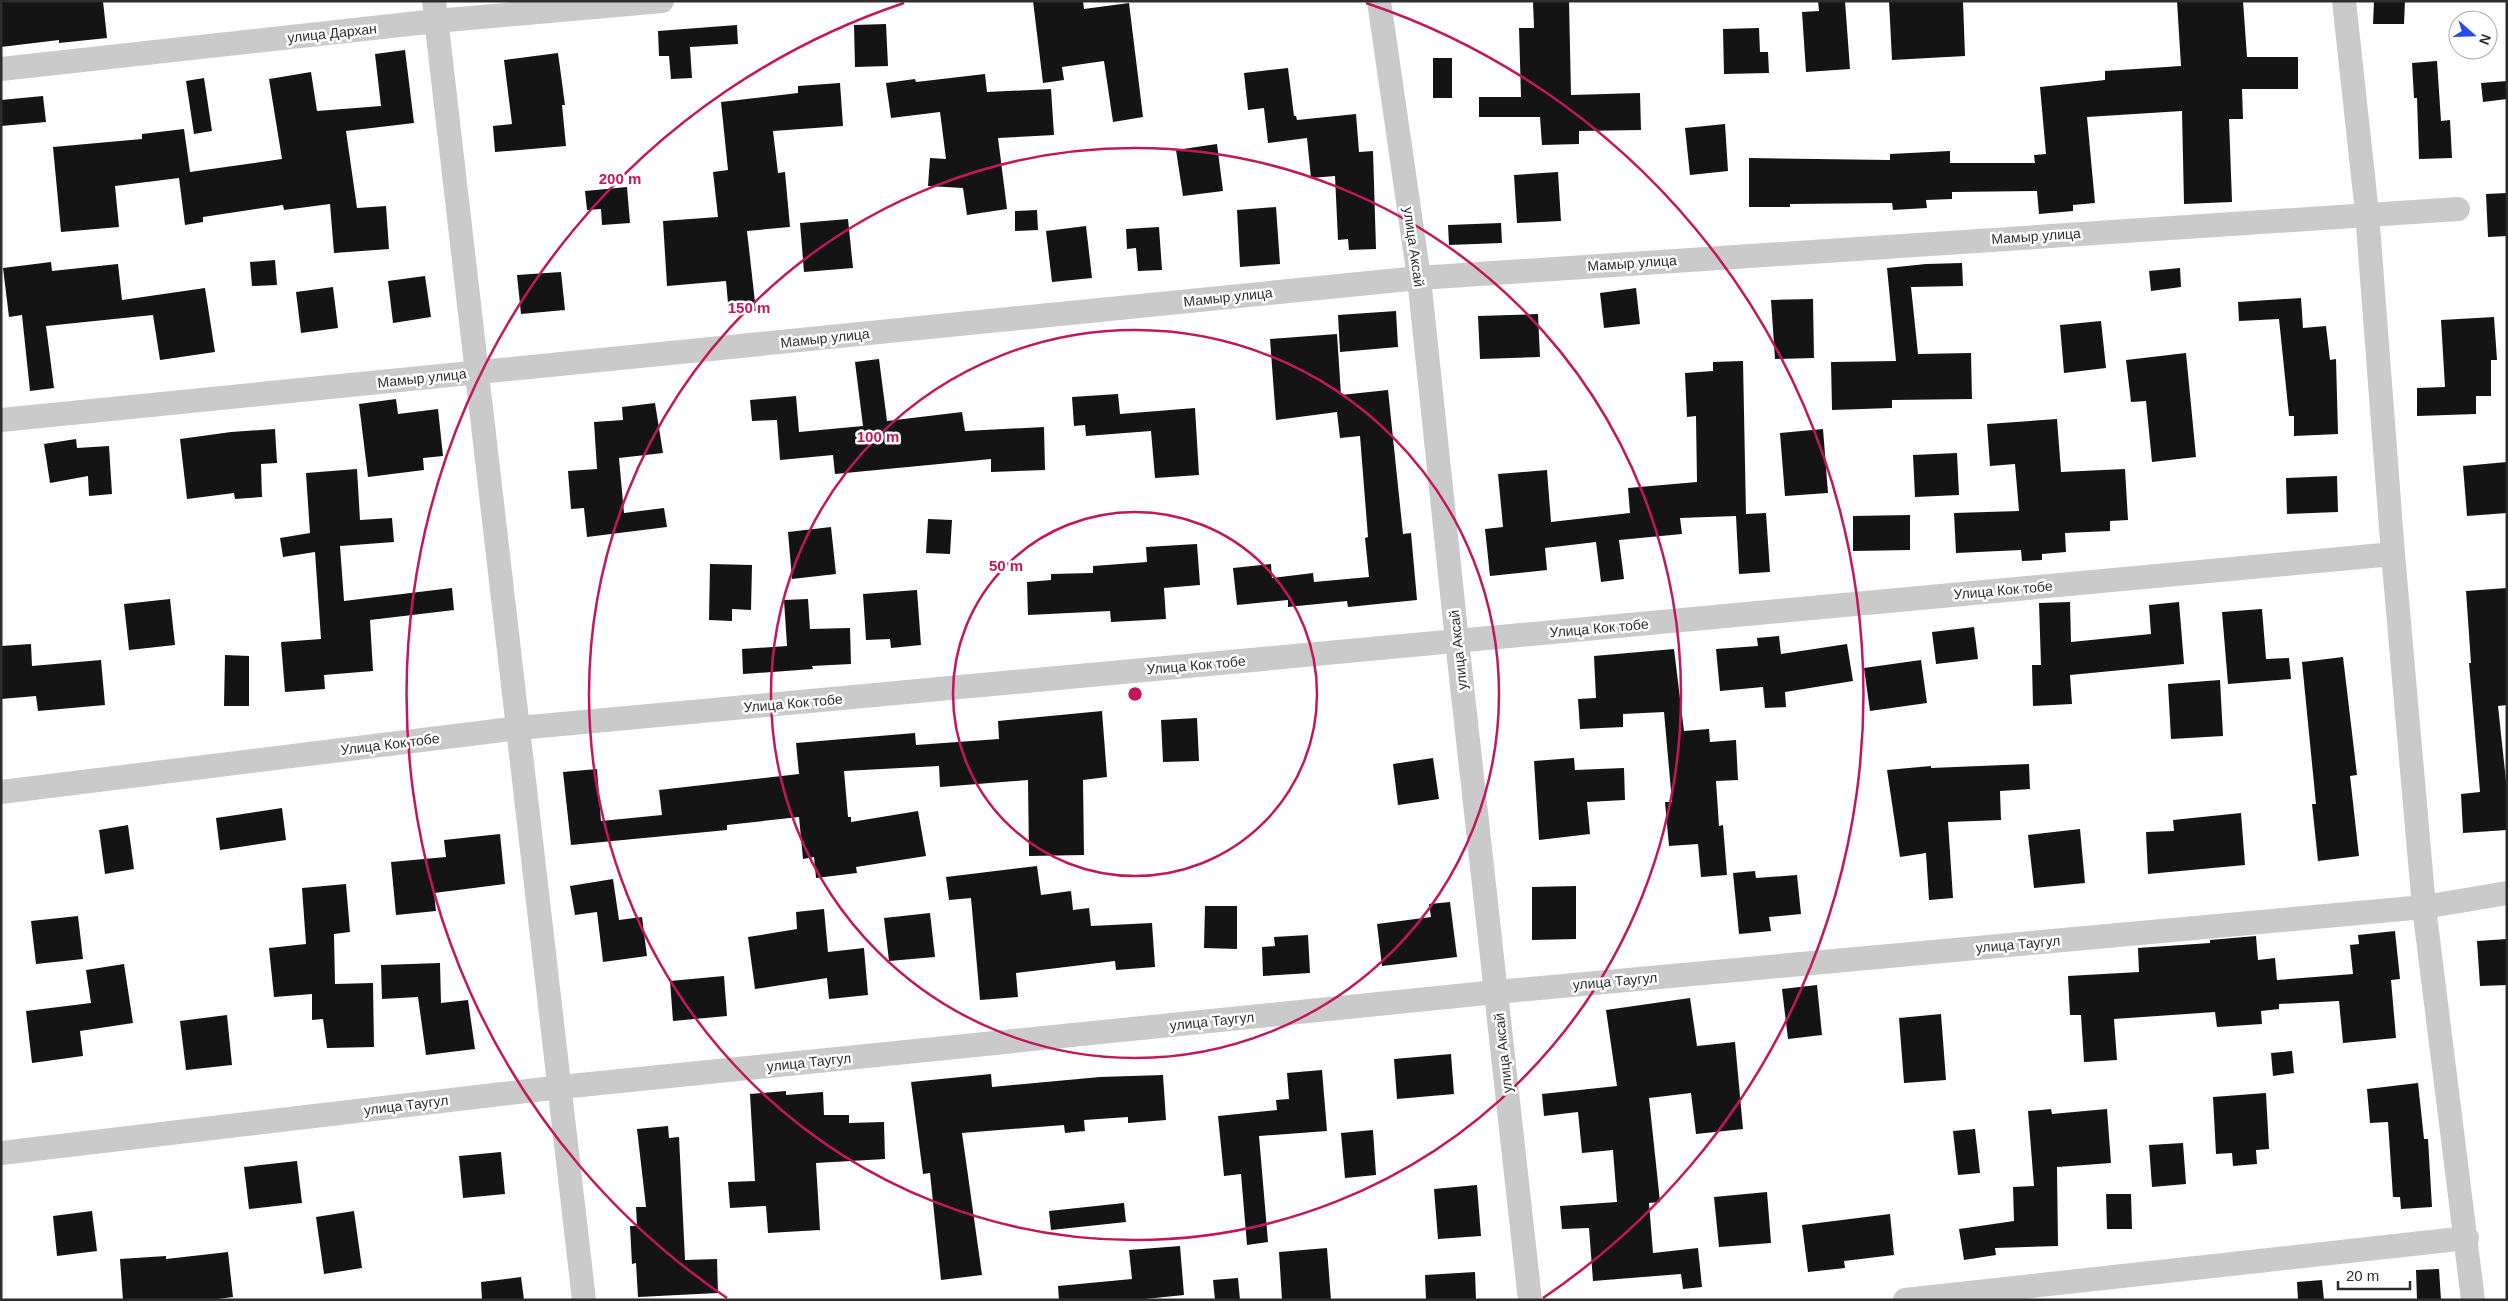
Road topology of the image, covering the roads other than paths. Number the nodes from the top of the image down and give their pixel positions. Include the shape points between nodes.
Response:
1 (662, 1) edge
2 (1379, 1) edge
3 (2344, 1) edge
4 (435, 11) edge
5 (1, 69) edge
6 (2458, 209) dead end
7 (2367, 213) junction
8 (1419, 278) junction
9 (478, 372) junction
10 (1, 420) edge
11 (2393, 554) junction
12 (1457, 641) junction
13 (519, 728) junction
14 (1, 792) edge
15 (2507, 892) edge
16 (2424, 907) junction
17 (1496, 992) junction
18 (561, 1087) junction
19 (1, 1153) edge
20 (2466, 1238) junction
21 (584, 1300) edge
22 (1530, 1300) edge
23 (1905, 1300) edge
24 (2473, 1300) edge

1 - 4 street, улица Дархан
2 - 8 street, улица Аксай
3 - 7 street
4 - 5 street, улица Дархан
4 - 9 street
6 - 7 street, Мамыр улица
7 - 8 street, Мамыр улица
7 - 11 street
8 - 9 street, Мамыр улица
8 - 12 street, улица Аксай
9 - 10 street, Мамыр улица
9 - 13 street
11 - 12 street, Улица Кок тобе
11 - 16 street
12 - 13 street, Улица Кок тобе
12 - 17 street, улица Аксай
13 - 14 street, Улица Кок тобе
13 - 18 street
15 - 16 street, улица Таугул
16 - 17 street, улица Таугул
16 - 20 street
17 - 18 street, улица Таугул
17 - 22 street, улица Аксай
18 - 19 street, улица Таугул
18 - 21 street
20 - 23 street
20 - 24 street

